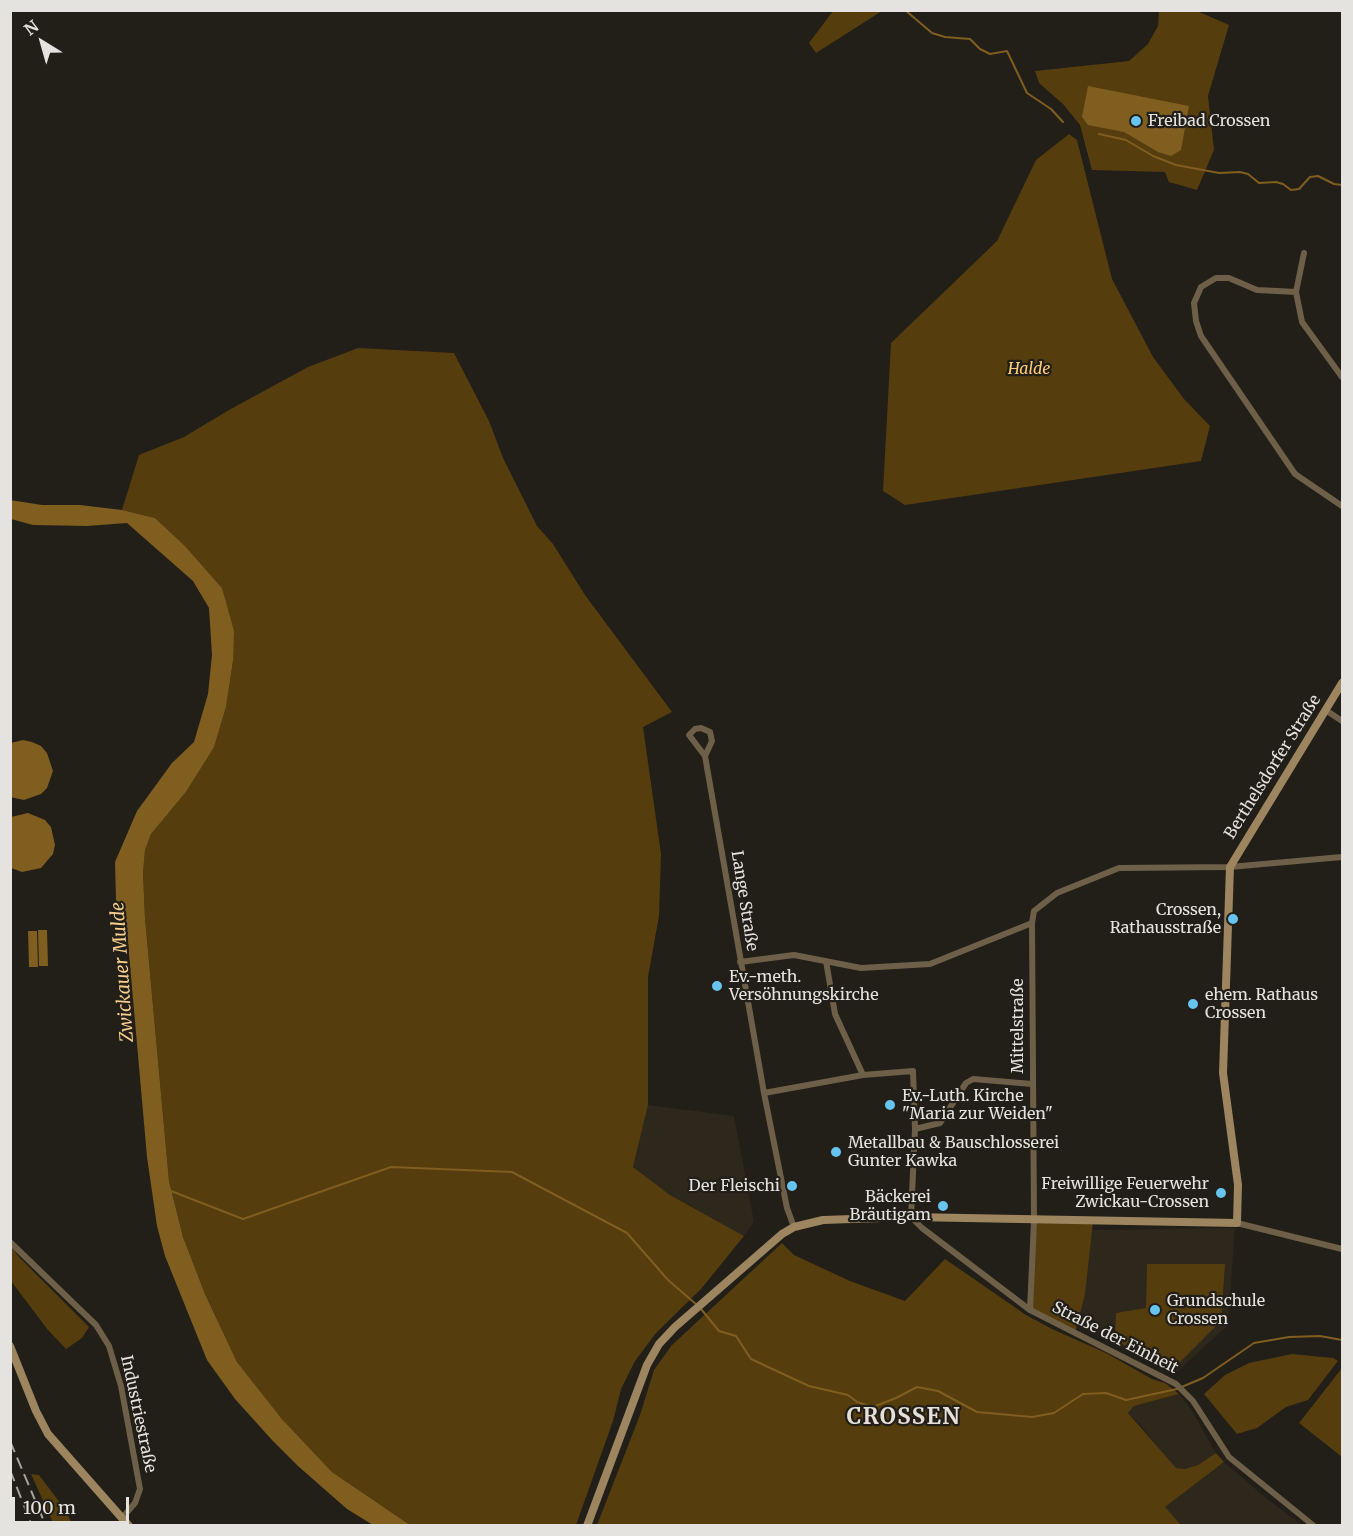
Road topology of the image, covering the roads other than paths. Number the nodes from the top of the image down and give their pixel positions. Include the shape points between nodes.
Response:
1 (1304, 253) dead end
2 (1296, 292) junction
3 (1342, 377) edge
4 (1342, 506) edge
5 (1342, 683) edge
6 (1327, 711) junction
7 (1342, 721) edge
8 (705, 756) junction
9 (1342, 857) edge
10 (1230, 867) junction
11 (1032, 923) junction
12 (826, 961) junction
13 (740, 962) junction
14 (863, 1075) junction
15 (1032, 1084) junction
16 (765, 1093) junction
17 (915, 1129) junction
18 (911, 1217) junction
19 (1034, 1221) junction
20 (1237, 1224) junction
21 (794, 1227) junction
22 (10, 1242) edge
23 (1342, 1249) edge
24 (1030, 1310) junction
25 (10, 1346) edge
26 (122, 1518) junction
27 (129, 1526) edge
28 (587, 1526) edge
29 (1314, 1526) edge

1 - 2 street
2 - 3 street via 1302,322
2 - 4 street via 1257,290 1229,278 1216,278 1201,287 1194,303 1196,321 1201,336 1295,474
5 - 6 street, Berthelsdorfer Straße
6 - 7 street
6 - 10 street, Berthelsdorfer Straße
8 - 8 street, Lange Straße via 689,735 695,729 710,732 712,741
8 - 13 street, Lange Straße
9 - 10 street
10 - 11 street via 1119,868 1057,894 1034,911
10 - 20 street via 1223,1073 1238,1185
11 - 12 street via 930,964 861,968
11 - 15 street, Mittelstraße
12 - 13 street via 794,955
12 - 14 street via 835,1014
13 - 16 street, Lange Straße
14 - 16 street
14 - 17 street via 913,1071
15 - 17 street via 973,1079 966,1083 940,1123
15 - 19 street, Mittelstraße
16 - 21 street, Lange Straße
17 - 18 street
18 - 19 street
18 - 21 street via 823,1220
18 - 24 street, Straße der Einheit
19 - 20 street
19 - 24 street, Mittelstraße
20 - 23 street
21 - 28 street via 659,1344 647,1365
22 - 26 street, Industriestraße via 96,1325 109,1346 121,1386 140,1489 135,1503
24 - 29 street, Straße der Einheit via 1176,1384 1229,1457
25 - 26 street via 48,1434
26 - 27 street

